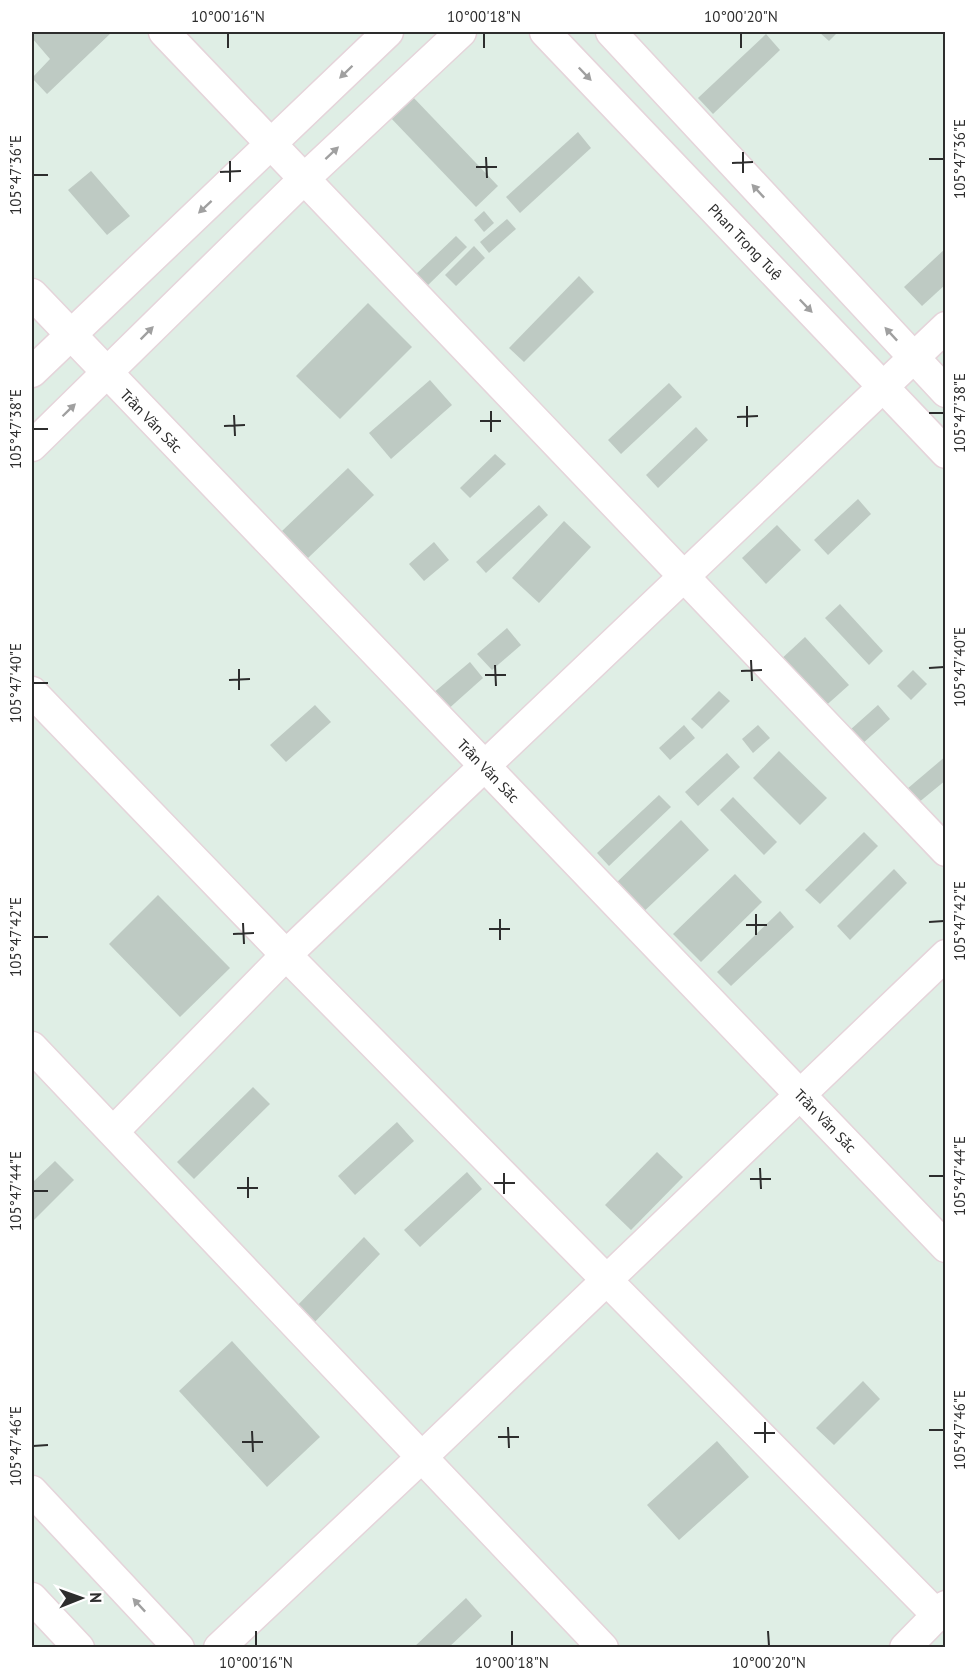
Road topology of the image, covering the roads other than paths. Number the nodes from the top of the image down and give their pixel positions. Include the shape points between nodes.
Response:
1 (164, 32) edge
2 (388, 32) edge
3 (461, 32) edge
4 (545, 32) edge
5 (611, 32) edge
6 (271, 145) junction
7 (305, 178) junction
8 (32, 294) edge
9 (945, 327) edge
10 (70, 334) junction
11 (914, 358) junction
12 (32, 372) edge
13 (106, 374) junction
14 (884, 388) junction
15 (945, 392) edge
16 (32, 446) edge
17 (945, 453) edge
18 (685, 577) junction
19 (32, 692) edge
20 (485, 767) junction
21 (945, 851) edge
22 (286, 955) junction
23 (945, 955) edge
24 (32, 1047) edge
25 (801, 1096) junction
26 (114, 1131) junction
27 (945, 1247) edge
28 (606, 1280) junction
29 (423, 1456) junction
30 (32, 1491) edge
31 (32, 1598) edge
32 (941, 1611) edge
33 (80, 1647) edge
34 (179, 1647) edge
35 (219, 1647) edge
36 (603, 1647) edge
37 (905, 1647) edge

1 - 6 street
2 -> 6 street
7 -> 3 street
4 -> 14 street, Phan Trọng Tuệ
11 -> 5 street
6 - 7 street
6 -> 10 street
13 -> 7 street
7 - 18 street
8 - 10 street, Trần Văn Sắc
9 - 11 street
10 - 12 street
10 - 13 street, Trần Văn Sắc
11 - 14 street
11 - 15 street
16 -> 13 street
13 - 20 street, Trần Văn Sắc
14 - 17 street, Phan Trọng Tuệ
14 - 18 street
18 - 20 street
18 - 21 street
19 - 22 street
20 - 22 street
20 - 25 street, Trần Văn Sắc
22 - 26 street
22 - 28 street
23 - 25 street
24 - 26 street
25 - 27 street, Trần Văn Sắc
25 - 28 street
26 - 29 street
28 - 29 street
28 - 32 street
29 - 35 street
29 - 36 street
34 -> 30 street
31 - 33 street
32 - 37 street

